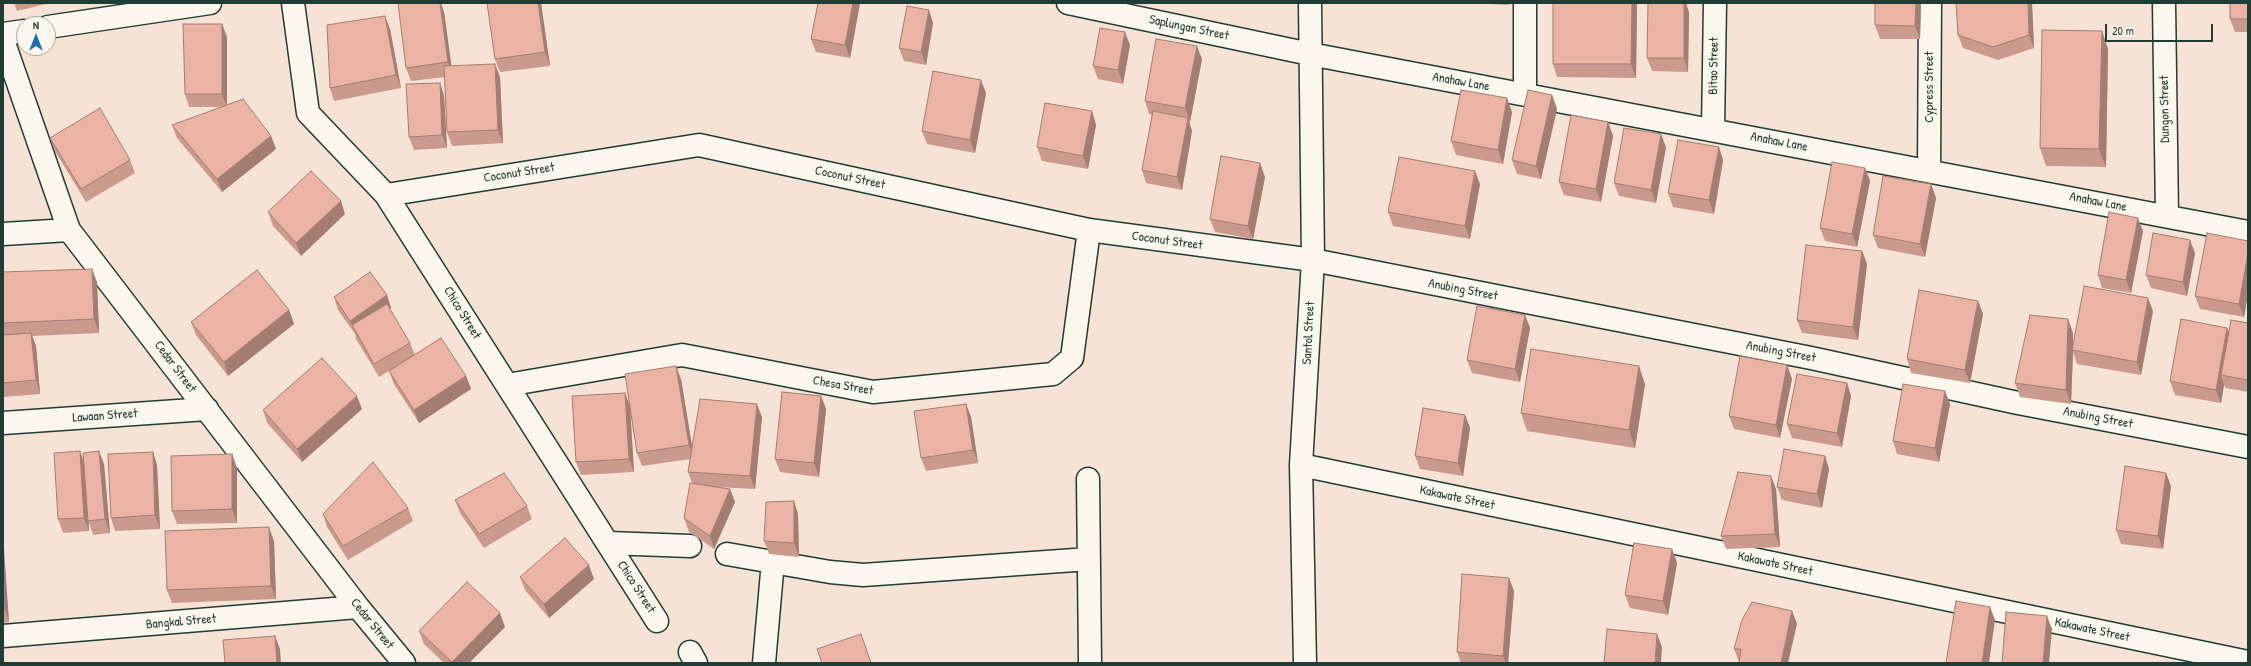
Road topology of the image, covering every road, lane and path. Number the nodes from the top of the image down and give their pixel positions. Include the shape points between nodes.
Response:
1 (210, 3) edge
2 (293, 3) edge
3 (1068, 3) edge
4 (1310, 3) edge
5 (1525, 3) edge
6 (1715, 3) edge
7 (1930, 3) edge
8 (2164, 3) edge
9 (1091, 5) edge
10 (56, 26) edge
11 (16, 32) edge
12 (3, 34) edge
13 (3, 40) edge
14 (1310, 54) junction
15 (1525, 94) junction
16 (1714, 130) junction
17 (1930, 171) junction
18 (386, 195) junction
19 (2167, 216) junction
20 (69, 230) junction
21 (1089, 230) junction
22 (2248, 232) edge
23 (3, 234) edge
24 (1313, 260) junction
25 (507, 385) junction
26 (207, 409) junction
27 (3, 423) edge
28 (2248, 447) edge
29 (1301, 465) junction
30 (1088, 479) dead end
31 (608, 544) junction
32 (690, 546) dead end
33 (727, 554) dead end
34 (1089, 559) junction
35 (773, 561) junction
36 (358, 607) junction
37 (657, 621) dead end
38 (3, 636) edge
39 (2248, 662) edge
40 (404, 663) edge
41 (764, 663) edge
42 (1090, 663) edge
43 (1305, 663) edge

1 - 10 street
2 - 18 street, Chico Street via 308,113
3 - 9 street, Saplungan Street
4 - 14 street, Santol Street
5 - 15 street
6 - 16 street, Bitao Street
7 - 17 street, Cypress Street
8 - 19 street, Dungon Street
9 - 14 street, Saplungan Street
11 - 12 street
13 - 20 street, Cedar Street
14 - 15 street, Anahaw Lane
14 - 24 street, Santol Street
15 - 16 street, Anahaw Lane
16 - 17 street, Anahaw Lane
17 - 19 street, Anahaw Lane
18 - 21 street, Coconut Street via 699,145
18 - 25 street, Chico Street
19 - 22 street, Anahaw Lane
20 - 23 street
20 - 26 street, Cedar Street
21 - 24 street, Coconut Street
21 - 25 street, Chesa Street via 1072,358 1053,374 873,392 682,355
24 - 28 street, Anubing Street
24 - 29 street, Santol Street
25 - 31 street, Chico Street
26 - 27 street, Lawaan Street
26 - 36 street, Cedar Street
29 - 39 street, Kakawate Street
29 - 43 street, Santol Street
30 - 34 street
31 - 32 street
31 - 37 street, Chico Street
33 - 35 street
34 - 35 street via 863,575 830,572
34 - 42 street
35 - 41 street
36 - 38 street, Bangkal Street
36 - 40 street, Cedar Street

